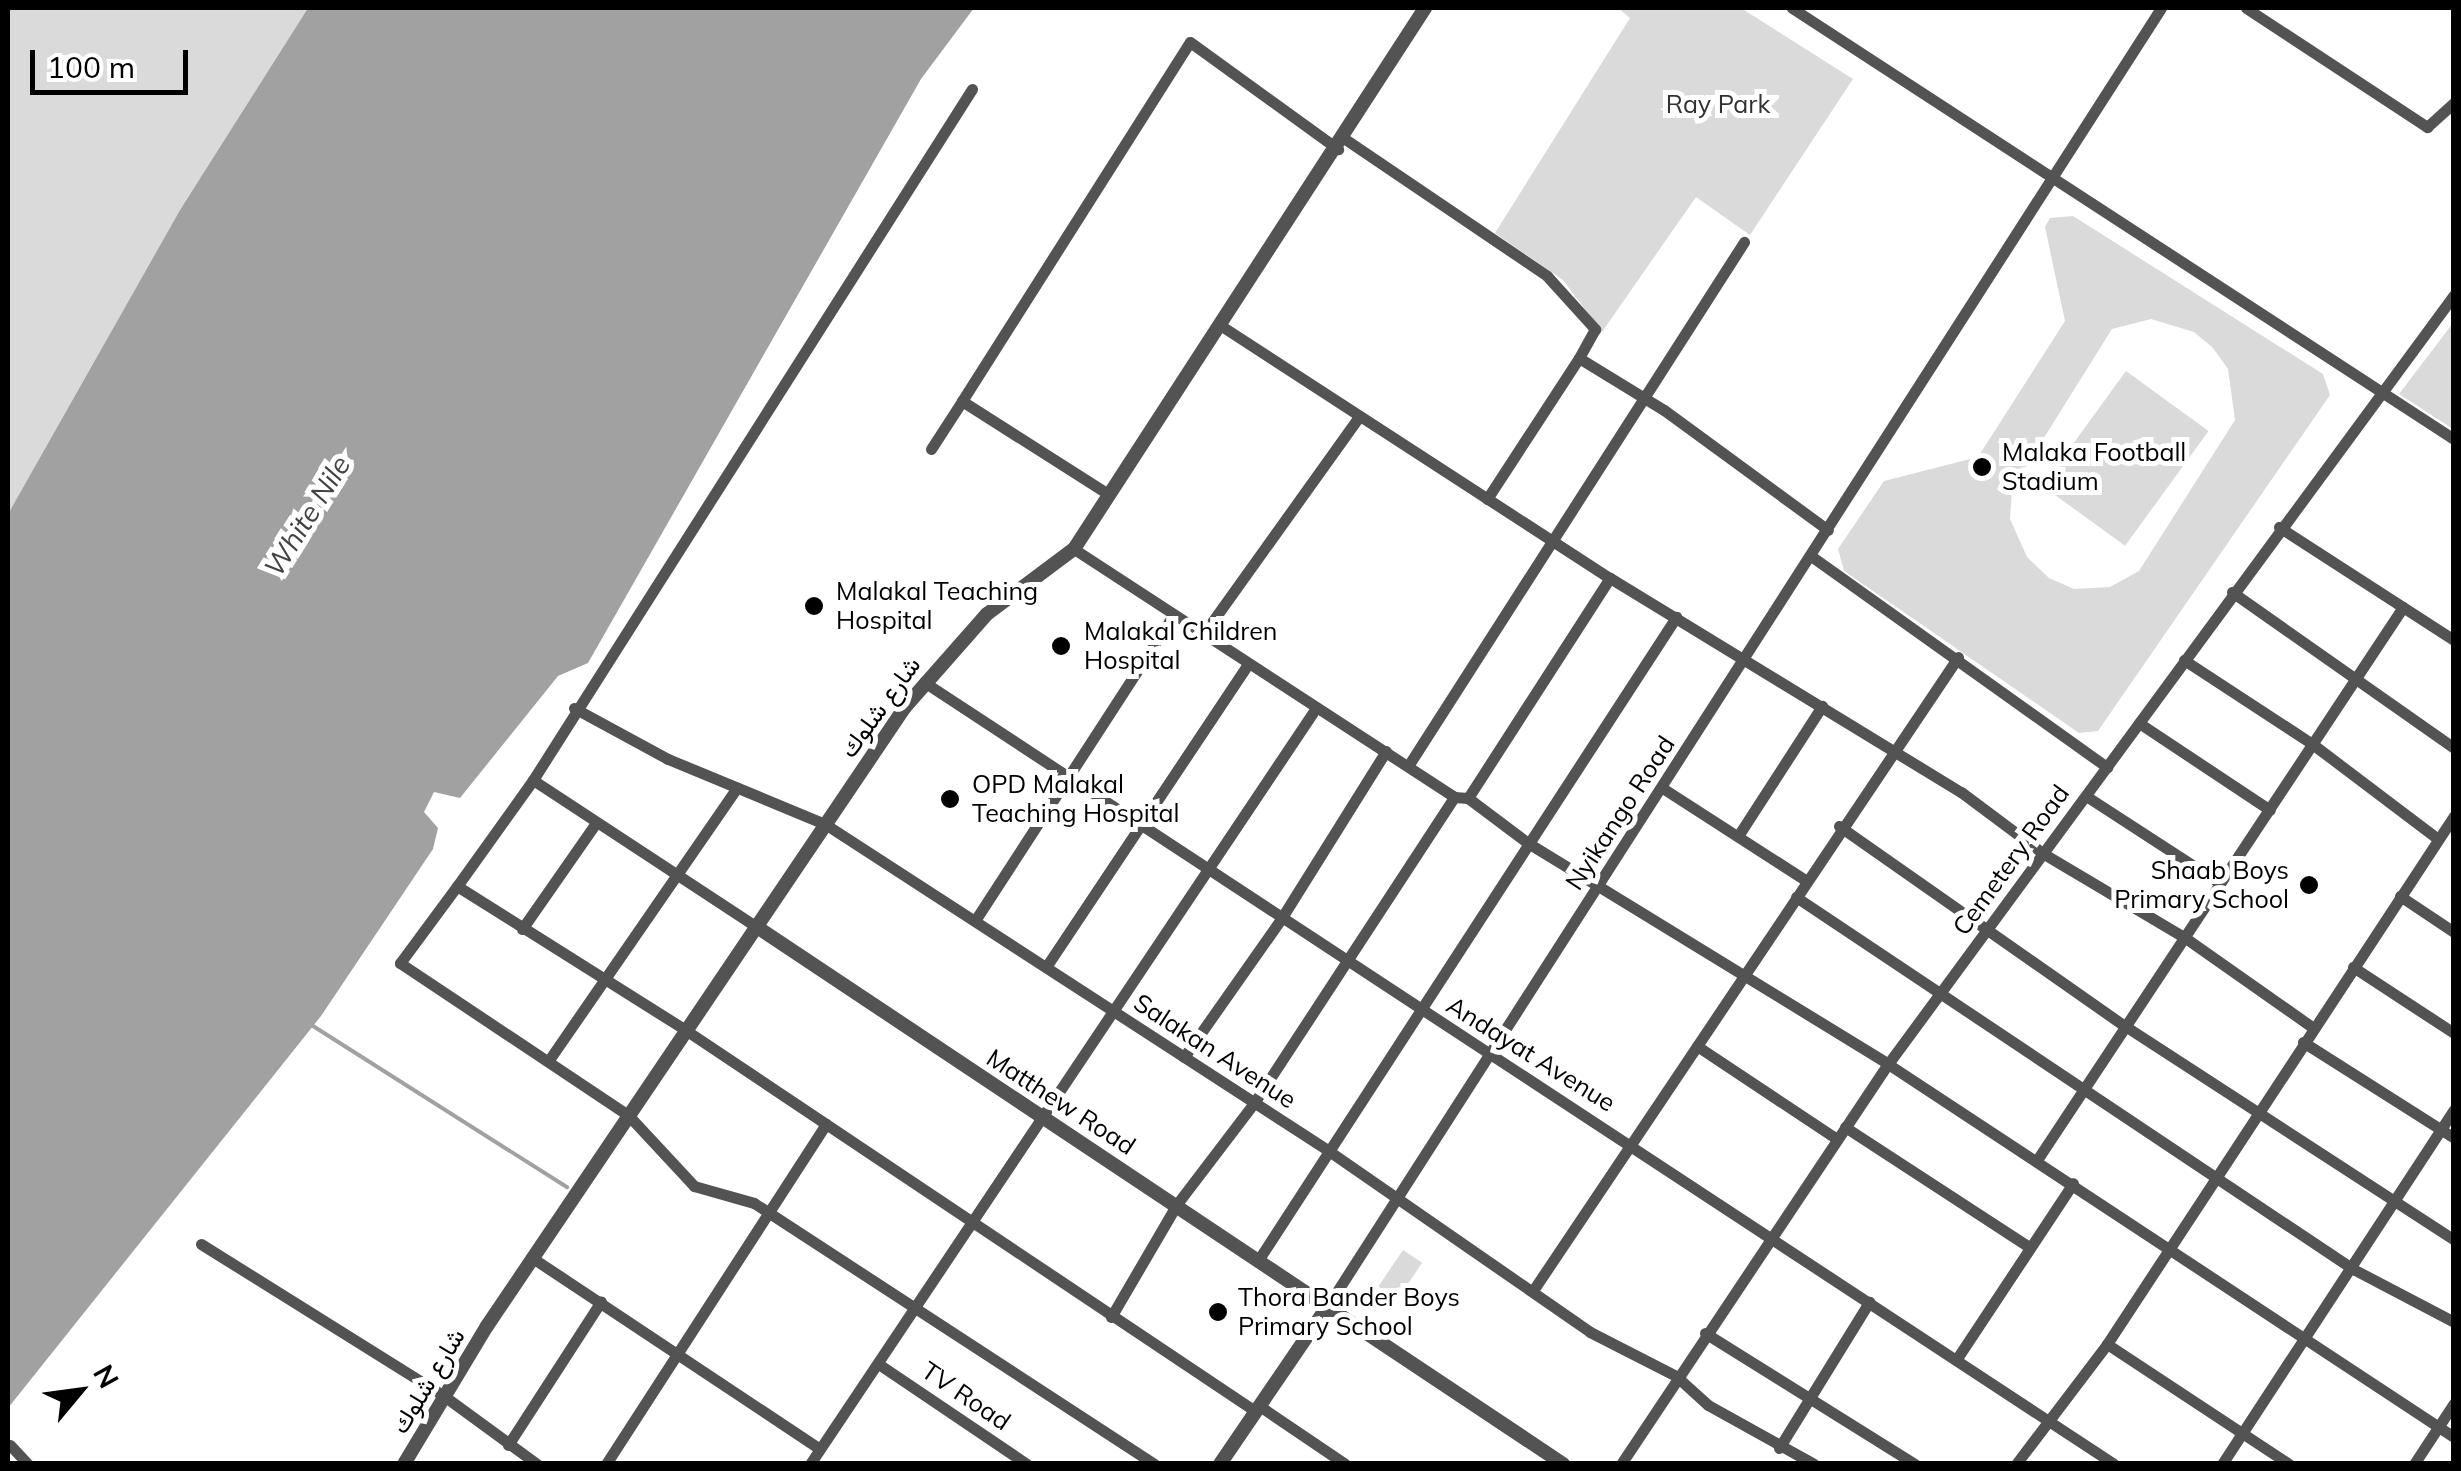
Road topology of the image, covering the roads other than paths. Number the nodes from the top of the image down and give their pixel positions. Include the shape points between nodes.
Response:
1 (1425, 8) edge
2 (1792, 8) edge
3 (2160, 8) edge
4 (2246, 8) edge
5 (972, 88) dead end
6 (2454, 104) edge
7 (1342, 144) junction
8 (2052, 182) junction
9 (1744, 242) dead end
10 (2454, 295) edge
11 (1223, 327) junction
12 (1579, 358) junction
13 (2380, 393) junction
14 (1644, 397) junction
15 (962, 401) junction
16 (1359, 418) junction
17 (2454, 439) edge
18 (931, 449) dead end
19 (1108, 494) junction
20 (1487, 499) junction
21 (2278, 527) junction
22 (1828, 530) junction
23 (1549, 539) junction
24 (1074, 549) junction
25 (1811, 556) junction
26 (1610, 578) junction
27 (2232, 592) junction
28 (2402, 607) junction
29 (1676, 616) junction
30 (1172, 617) junction
31 (1202, 636) junction
32 (2454, 640) edge
33 (1958, 658) junction
34 (1746, 659) junction
35 (2184, 660) junction
36 (1248, 664) junction
37 (924, 682) junction
38 (2352, 683) junction
39 (1822, 706) junction
40 (574, 708) junction
41 (1316, 708) junction
42 (2139, 723) junction
43 (2311, 743) junction
44 (2454, 748) edge
45 (1891, 749) junction
46 (1386, 751) junction
47 (1410, 762) junction
48 (2107, 767) junction
49 (1069, 775) junction
50 (533, 780) junction
51 (737, 787) junction
52 (1664, 790) junction
53 (2086, 796) junction
54 (1454, 797) junction
55 (1468, 798) junction
56 (2270, 810) junction
57 (2454, 816) edge
58 (596, 823) junction
59 (825, 824) junction
60 (1144, 824) junction
61 (1839, 826) junction
62 (1738, 836) junction
63 (2445, 836) edge
64 (1528, 843) junction
65 (2044, 854) junction
66 (1209, 870) junction
67 (676, 874) junction
68 (1807, 881) junction
69 (2220, 882) junction
70 (1601, 884) junction
71 (457, 886) junction
72 (1796, 896) junction
73 (2400, 896) junction
74 (976, 919) junction
75 (1281, 919) junction
76 (758, 927) junction
77 (522, 929) junction
78 (1988, 930) junction
79 (2454, 932) edge
80 (2184, 937) junction
81 (1346, 962) junction
82 (1046, 967) junction
83 (2353, 967) junction
84 (1744, 973) junction
85 (605, 979) junction
86 (1942, 992) junction
87 (1416, 1008) junction
88 (1114, 1013) junction
89 (2126, 1026) junction
90 (2312, 1027) junction
91 (686, 1031) junction
92 (2454, 1033) edge
93 (2303, 1042) junction
94 (1697, 1046) junction
95 (1490, 1054) junction
96 (1184, 1058) junction
97 (549, 1060) junction
98 (1888, 1064) junction
99 (2083, 1089) junction
100 (1254, 1103) junction
101 (2255, 1110) junction
102 (2454, 1110) edge
103 (629, 1116) junction
104 (1044, 1119) junction
105 (826, 1124) junction
106 (1845, 1127) junction
107 (2441, 1129) junction
108 (1837, 1138) junction
109 (2454, 1138) edge
110 (1632, 1146) junction
111 (1326, 1150) junction
112 (2036, 1160) junction
113 (2216, 1177) junction
114 (2072, 1183) junction
115 (1398, 1198) junction
116 (2396, 1200) junction
117 (1177, 1204) junction
118 (766, 1214) junction
119 (971, 1219) junction
120 (1772, 1236) junction
121 (2454, 1240) edge
122 (201, 1244) dead end
123 (2168, 1244) junction
124 (2029, 1248) junction
125 (534, 1259) junction
126 (1259, 1259) junction
127 (2353, 1269) junction
128 (1534, 1289) junction
129 (600, 1301) junction
130 (1868, 1302) junction
131 (1327, 1307) junction
132 (913, 1308) junction
133 (1111, 1317) junction
134 (2454, 1322) edge
135 (1705, 1333) junction
136 (2304, 1337) junction
137 (2107, 1344) junction
138 (676, 1353) junction
139 (1956, 1360) junction
140 (880, 1365) junction
141 (1676, 1376) junction
142 (444, 1396) junction
143 (1807, 1400) junction
144 (2454, 1403) edge
145 (1256, 1408) junction
146 (2053, 1421) junction
147 (2438, 1427) junction
148 (2242, 1432) junction
149 (2454, 1436) edge
150 (10, 1445) dead end
151 (508, 1445) junction
152 (1779, 1448) junction
153 (820, 1449) junction
154 (28, 1464) edge
155 (404, 1464) edge
156 (536, 1464) edge
157 (606, 1464) edge
158 (810, 1464) edge
159 (1027, 1464) edge
160 (1155, 1464) edge
161 (1220, 1464) edge
162 (1344, 1464) edge
163 (1564, 1464) edge
164 (1620, 1464) edge
165 (1814, 1464) edge
166 (1915, 1464) edge
167 (2016, 1464) edge
168 (2114, 1464) edge
169 (2222, 1464) edge
170 (2289, 1464) edge
171 (2414, 1464) edge

1 - 7 street, شارع شلوك
2 - 8 street
3 - 8 street, Nyikango Road
4 - 6 street via 2427,128
5 - 40 street
7 - 11 street, شارع شلوك
7 - 12 street via 1547,276 1596,329
7 - 15 street via 1190,42
8 - 13 street
8 - 22 street, Nyikango Road
9 - 14 street
10 - 13 street, Cemetery Road
11 - 16 street
11 - 19 street, شارع شلوك
12 - 14 street
12 - 20 street
13 - 17 street
13 - 21 street, Cemetery Road
14 - 22 street
14 - 23 street
15 - 18 street
15 - 19 street
16 - 20 street
16 - 31 street
19 - 24 street, شارع شلوك
20 - 23 street
21 - 27 street, Cemetery Road
21 - 28 street
22 - 25 street, Nyikango Road
23 - 26 street
23 - 47 street
24 - 30 street
24 - 37 street, شارع شلوك via 987,614
25 - 33 street
25 - 34 street, Nyikango Road
26 - 29 street
26 - 55 street
27 - 35 street, Cemetery Road
27 - 38 street
28 - 32 street
28 - 38 street
29 - 34 street
29 - 64 street
30 - 31 street
30 - 49 street
31 - 36 street
33 - 45 street
33 - 48 street
34 - 39 street
34 - 52 street, Nyikango Road
35 - 42 street, Cemetery Road
35 - 43 street
36 - 41 street
36 - 60 street
37 - 49 street, Andayat Avenue
37 - 59 street, شارع شلوك
38 - 43 street
38 - 44 street
39 - 45 street
39 - 62 street
40 - 50 street
40 - 51 street, Salakan Avenue
41 - 46 street
41 - 66 street
42 - 48 street, Cemetery Road
42 - 56 street
43 - 56 street
43 - 63 street
45 - 61 street
45 - 65 street
46 - 47 street
46 - 75 street
47 - 54 street
48 - 53 street, Cemetery Road
49 - 60 street, Andayat Avenue
49 - 74 street
50 - 58 street, Matthew Road
50 - 71 street
51 - 59 street, Salakan Avenue
51 - 67 street
52 - 62 street
52 - 70 street, Nyikango Road
53 - 65 street, Cemetery Road
53 - 69 street
54 - 55 street
54 - 81 street
55 - 64 street
56 - 69 street
57 - 63 street
58 - 67 street, Matthew Road
58 - 77 street
59 - 74 street, Salakan Avenue
59 - 76 street, شارع شلوك
60 - 66 street, Andayat Avenue
60 - 82 street
61 - 68 street
61 - 78 street
62 - 68 street
63 - 73 street
64 - 70 street
64 - 87 street
65 - 78 street, Cemetery Road
65 - 80 street
66 - 75 street, Andayat Avenue
66 - 88 street
67 - 76 street, Matthew Road
67 - 85 street
68 - 72 street
69 - 80 street
70 - 84 street
70 - 95 street, Nyikango Road
71 - 77 street
71 - 97 street via 400,963
72 - 84 street
72 - 86 street
73 - 79 street
73 - 83 street
74 - 82 street, Salakan Avenue
75 - 81 street, Andayat Avenue
75 - 96 street
76 - 91 street, شارع شلوك
76 - 104 street, Matthew Road
77 - 85 street
78 - 86 street, Cemetery Road
78 - 89 street
80 - 89 street
80 - 90 street
81 - 87 street, Andayat Avenue
81 - 100 street
82 - 88 street, Salakan Avenue
83 - 90 street
83 - 92 street
84 - 94 street
84 - 98 street
85 - 91 street
85 - 97 street
86 - 98 street, Cemetery Road
86 - 99 street
87 - 95 street, Andayat Avenue
87 - 111 street
88 - 96 street, Salakan Avenue
88 - 104 street
89 - 99 street
89 - 101 street
90 - 93 street
91 - 103 street, شارع شلوك
91 - 105 street
93 - 101 street
93 - 107 street
94 - 108 street
94 - 110 street
95 - 110 street, Andayat Avenue
95 - 115 street, Nyikango Road
96 - 100 street, Salakan Avenue
97 - 103 street
98 - 106 street, Cemetery Road
98 - 112 street
99 - 112 street
99 - 113 street
100 - 111 street, Salakan Avenue
100 - 117 street
101 - 113 street
101 - 116 street
102 - 107 street
103 - 118 street via 694,1186 727,1191
103 - 125 street, شارع شلوك
104 - 117 street, Matthew Road
104 - 119 street
105 - 118 street
105 - 119 street
106 - 108 street, Cemetery Road
106 - 124 street
107 - 109 street
107 - 116 street
108 - 120 street, Cemetery Road
110 - 120 street, Andayat Avenue
110 - 128 street
111 - 115 street, Salakan Avenue
111 - 126 street
112 - 114 street
113 - 123 street
113 - 127 street
114 - 123 street
114 - 124 street
115 - 128 street, Salakan Avenue
115 - 131 street, Nyikango Road
116 - 121 street
116 - 127 street
117 - 126 street, Matthew Road
117 - 133 street
118 - 132 street
118 - 138 street
119 - 132 street
119 - 133 street
120 - 130 street, Andayat Avenue
120 - 135 street, Cemetery Road
122 - 142 street
123 - 136 street
123 - 137 street
124 - 139 street
125 - 129 street
125 - 142 street, شارع شلوك
126 - 131 street, Matthew Road
127 - 134 street
127 - 136 street
128 - 141 street, Salakan Avenue via 1590,1332
129 - 138 street
129 - 151 street
130 - 139 street, Andayat Avenue
130 - 143 street
131 - 145 street, Nyikango Road
131 - 163 street, Matthew Road
132 - 140 street
132 - 160 street
133 - 145 street
135 - 141 street, Cemetery Road
135 - 143 street
136 - 147 street
136 - 148 street
137 - 146 street
137 - 148 street
138 - 153 street
138 - 157 street
139 - 146 street, Andayat Avenue
140 - 153 street
140 - 159 street, TV Road
141 - 152 street, Salakan Avenue via 1708,1405
141 - 164 street, Cemetery Road
142 - 151 street
142 - 155 street, شارع شلوك
143 - 152 street
143 - 166 street
144 - 147 street
145 - 161 street, Nyikango Road
145 - 162 street
146 - 167 street
146 - 168 street, Andayat Avenue
147 - 149 street
147 - 171 street
148 - 169 street
148 - 170 street
150 - 154 street
151 - 156 street
152 - 165 street, Salakan Avenue
153 - 158 street

